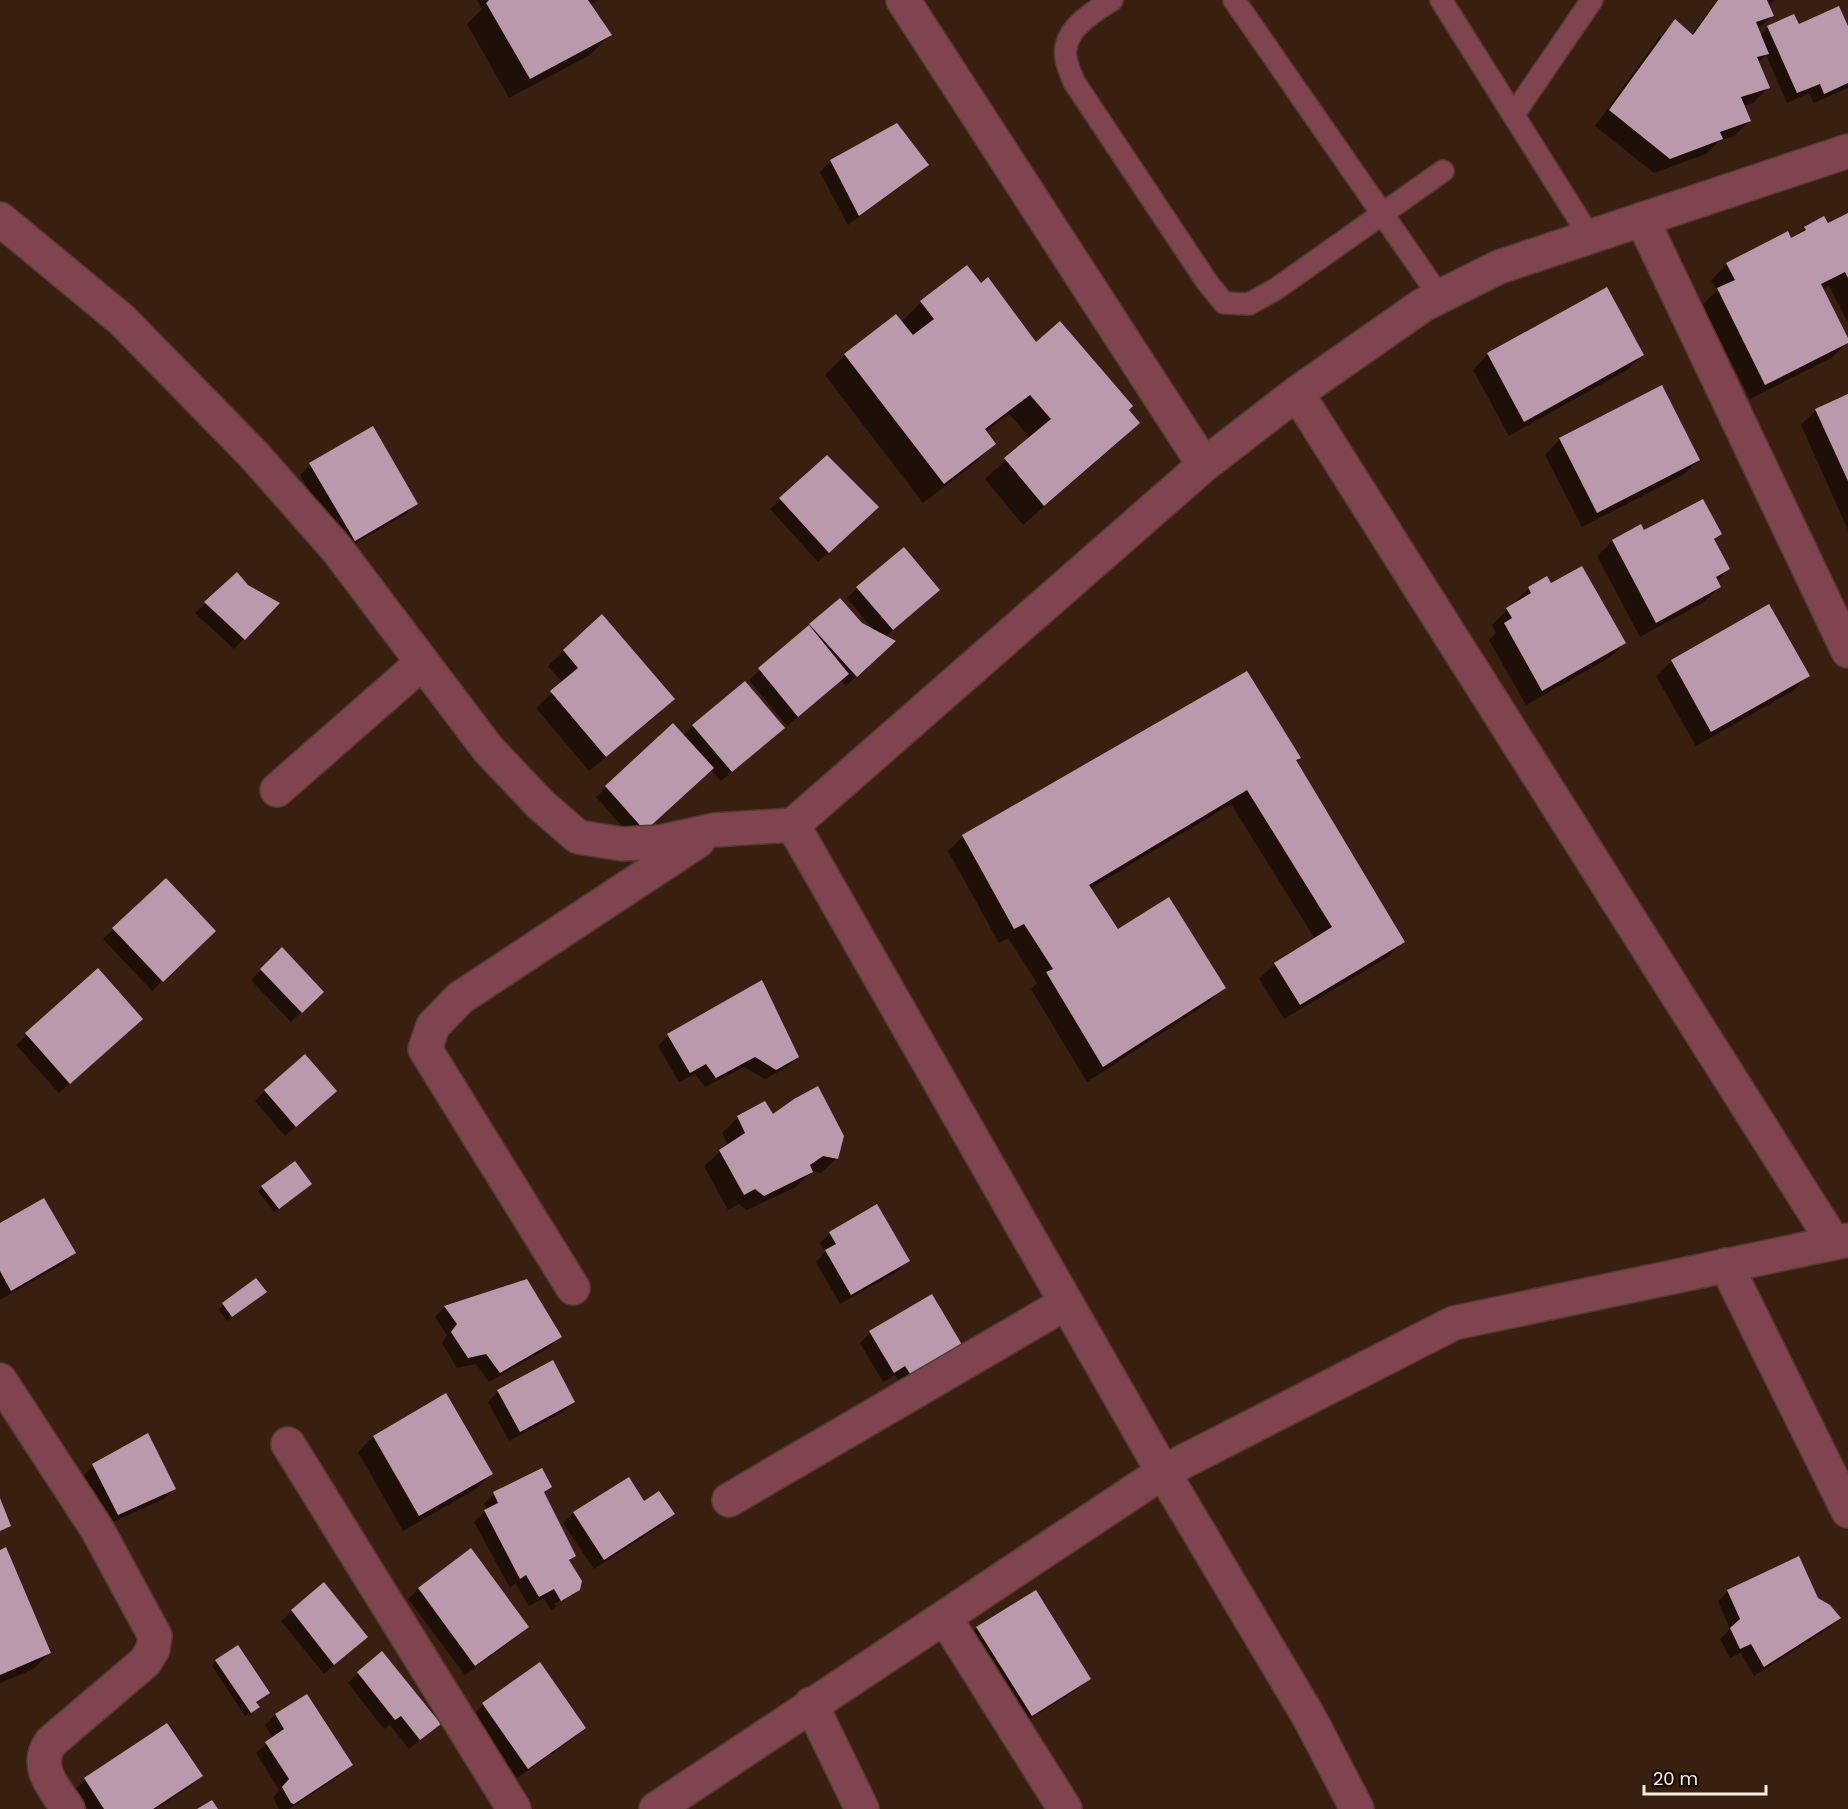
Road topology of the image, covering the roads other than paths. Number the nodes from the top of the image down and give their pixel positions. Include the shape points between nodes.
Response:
1 (903, 0) edge
2 (1112, 0) edge
3 (1234, 0) edge
4 (1442, 0) edge
5 (1592, 0) edge
6 (1514, 114) junction
7 (1848, 151) edge
8 (1443, 171) dead end
9 (1383, 214) junction
10 (0, 219) edge
11 (1642, 219) junction
12 (1590, 237) junction
13 (1440, 297) junction
14 (1297, 393) junction
15 (1204, 465) junction
16 (1848, 651) edge
17 (422, 663) junction
18 (278, 790) dead end
19 (793, 825) junction
20 (714, 830) junction
21 (1841, 1241) edge
22 (1726, 1265) junction
23 (573, 1288) dead end
24 (1066, 1303) junction
25 (0, 1380) edge
26 (288, 1444) dead end
27 (1163, 1472) junction
28 (729, 1500) dead end
29 (1848, 1511) edge
30 (945, 1618) junction
31 (811, 1704) junction
32 (68, 1809) edge
33 (514, 1809) edge
34 (656, 1809) edge
35 (862, 1809) edge
36 (1065, 1809) edge
37 (1357, 1809) edge

1 - 15 street
2 - 9 lane via 1086,17 1070,38 1065,56 1074,82 1224,303 1249,304 1276,289
3 - 9 lane
4 - 6 lane
5 - 6 lane
6 - 12 lane
7 - 11 street
8 - 9 lane
9 - 13 lane
10 - 17 street via 122,320 253,454 336,548
11 - 12 street
11 - 16 street
12 - 13 street via 1499,267
13 - 14 street
14 - 15 street
14 - 21 street
15 - 19 street
17 - 18 street
17 - 20 street via 488,749 578,837 622,844 660,842
19 - 20 street
19 - 24 street
20 - 23 street via 460,998 434,1026 425,1049
21 - 22 street
22 - 27 street via 1454,1323
22 - 29 street
24 - 27 street
24 - 28 street
25 - 32 street via 97,1529 155,1636 145,1662 45,1750 45,1773
26 - 33 street
27 - 30 street
27 - 37 street via 1309,1717
30 - 31 street
30 - 36 street
31 - 34 street
31 - 35 street

